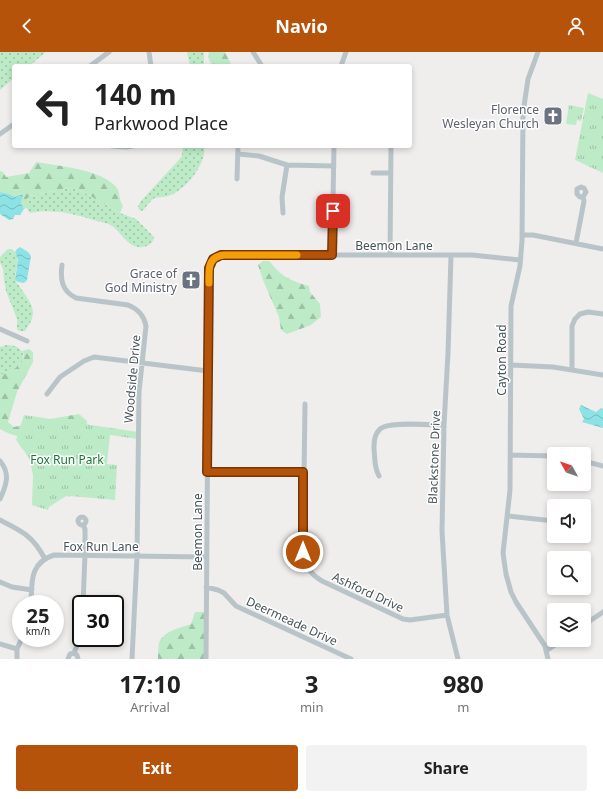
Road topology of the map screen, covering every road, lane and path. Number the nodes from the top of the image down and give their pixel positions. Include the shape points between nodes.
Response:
1 (109, 52) edge
2 (149, 52) edge
3 (253, 52) edge
4 (346, 52) edge
5 (538, 52) edge
6 (93, 64) edge
7 (151, 64) edge
8 (261, 64) edge
9 (342, 64) edge
10 (12, 125) edge
11 (0, 134) edge
12 (238, 148) edge
13 (334, 148) edge
14 (391, 148) edge
15 (238, 154) junction
16 (286, 165) junction
17 (334, 166) junction
18 (373, 173) dead end
19 (390, 173) junction
20 (237, 178) dead end
21 (583, 196) dead end
22 (283, 213) dead end
23 (522, 235) junction
24 (576, 243) junction
25 (603, 249) edge
26 (332, 255) junction
27 (390, 255) junction
28 (450, 255) junction
29 (520, 260) junction
30 (62, 265) dead end
31 (603, 314) edge
32 (0, 329) edge
33 (27, 341) dead end
34 (142, 363) junction
35 (511, 365) junction
36 (572, 370) junction
37 (208, 371) junction
38 (603, 375) edge
39 (46, 394) dead end
40 (305, 404) dead end
41 (444, 425) junction
42 (510, 456) junction
43 (547, 456) edge
44 (0, 461) edge
45 (591, 463) edge
46 (603, 466) edge
47 (207, 472) junction
48 (303, 472) junction
49 (379, 476) dead end
50 (0, 499) edge
51 (507, 516) junction
52 (0, 520) edge
53 (547, 520) edge
54 (84, 525) dead end
55 (85, 555) junction
56 (137, 556) junction
57 (207, 556) junction
58 (45, 559) junction
59 (0, 582) edge
60 (206, 587) junction
61 (32, 590) junction
62 (32, 595) edge
63 (83, 595) edge
64 (603, 612) edge
65 (447, 615) junction
66 (591, 620) edge
67 (0, 644) edge
68 (76, 647) edge
69 (552, 647) edge
70 (17, 648) joint
71 (546, 651) junction
72 (74, 653) junction
73 (17, 659) edge
74 (68, 659) edge
75 (78, 659) edge
76 (132, 659) edge
77 (206, 659) edge
78 (351, 659) edge
79 (458, 659) edge
80 (548, 659) edge

1 - 6 street
2 - 7 street
3 - 8 street
4 - 9 street
5 - 23 street, Cayton Road via 527,85 522,113
10 - 11 street
12 - 15 street
13 - 17 street
14 - 19 street
15 - 16 street via 258,156
15 - 20 street
16 - 17 street
16 - 22 street
17 - 26 street
18 - 19 street
19 - 27 street
21 - 24 street
23 - 24 street
23 - 29 street, Cayton Road
24 - 25 street
26 - 27 street, Beemon Lane
26 - 37 street, Beemon Lane via 224,255 213,259 209,268
27 - 28 street, Beemon Lane
28 - 29 street, Beemon Lane
28 - 41 street, Blackstone Drive
29 - 35 street, Cayton Road via 511,306
30 - 34 street, Woodside Drive via 62,282 70,295 128,306 140,313 146,326
31 - 36 street via 588,312 580,314 575,319 572,326
32 - 33 street
34 - 37 street
34 - 39 street via 99,357 90,359 60,377
34 - 56 street, Woodside Drive via 139,392
35 - 36 street
35 - 42 street, Cayton Road
36 - 38 street
37 - 47 street, Beemon Lane
40 - 48 street, Ashford Drive
41 - 49 street via 390,424 380,428 374,441 375,469
41 - 65 street, Blackstone Drive via 442,531
42 - 43 street
42 - 51 street, Cayton Road
44 - 50 street via 7,477 7,484
45 - 46 street
47 - 48 street
47 - 57 street, Beemon Lane
48 - 65 street, Ashford Drive via 303,552 306,564 313,575 403,619
51 - 53 street
51 - 71 street, Cayton Road via 503,554 507,581 516,602
52 - 58 street via 31,538
54 - 55 street
55 - 56 street, Fox Run Lane
55 - 58 street, Fox Run Lane via 54,555
55 - 63 street
56 - 57 street, Fox Run Lane
56 - 76 street, Woodside Drive
57 - 60 street, Beemon Lane
58 - 61 street via 33,573
59 - 61 street
60 - 77 street, Beemon Lane
60 - 78 street, Deermeade Drive via 224,593 236,606
61 - 62 street
64 - 66 street
65 - 79 street, Blackstone Drive
67 - 70 street
68 - 72 street
69 - 71 street
70 - 73 street
71 - 80 street, Cayton Road
72 - 74 street via 70,654
72 - 75 street

